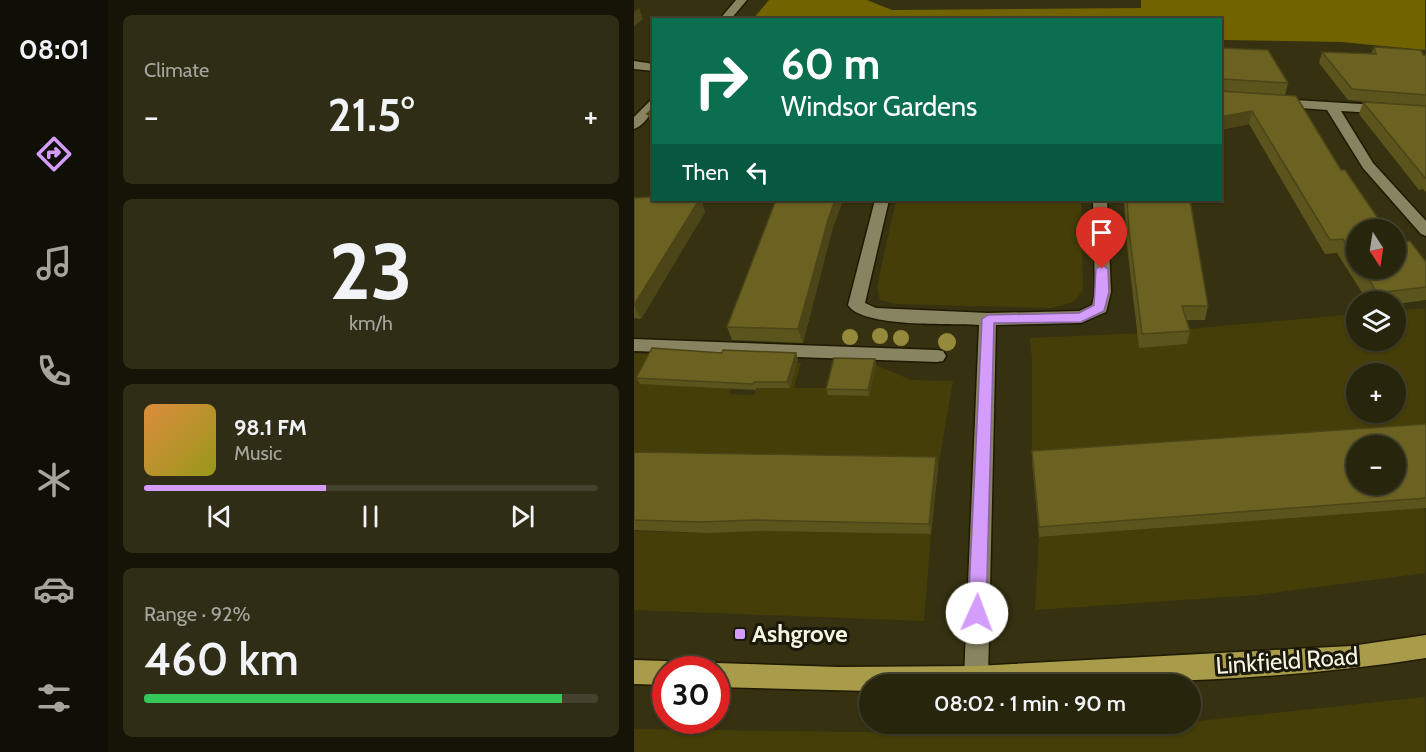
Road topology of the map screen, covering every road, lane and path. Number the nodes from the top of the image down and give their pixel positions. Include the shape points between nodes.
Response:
1 (742, 0) edge
2 (726, 18) edge
3 (634, 65) edge
4 (652, 68) edge
5 (1265, 102) edge
6 (652, 103) edge
7 (1332, 107) junction
8 (1426, 112) edge
9 (634, 125) edge
10 (882, 201) edge
11 (1100, 201) edge
12 (1426, 231) edge
13 (988, 319) junction
14 (634, 345) edge
15 (937, 356) dead end
16 (1426, 646) edge
17 (634, 672) edge
18 (652, 673) edge
19 (976, 674) edge
20 (1051, 674) edge
21 (730, 675) edge
22 (859, 679) edge

1 - 2 street
3 - 4 street
5 - 7 street
6 - 9 street
7 - 8 street
7 - 12 street via 1368,165
10 - 13 street via 856,305 872,314
11 - 13 street via 1100,308 1081,317
13 - 19 street
14 - 15 street
16 - 20 main road, Linkfield Road via 1351,658
17 - 18 main road
21 - 22 main road, Linkfield Road

